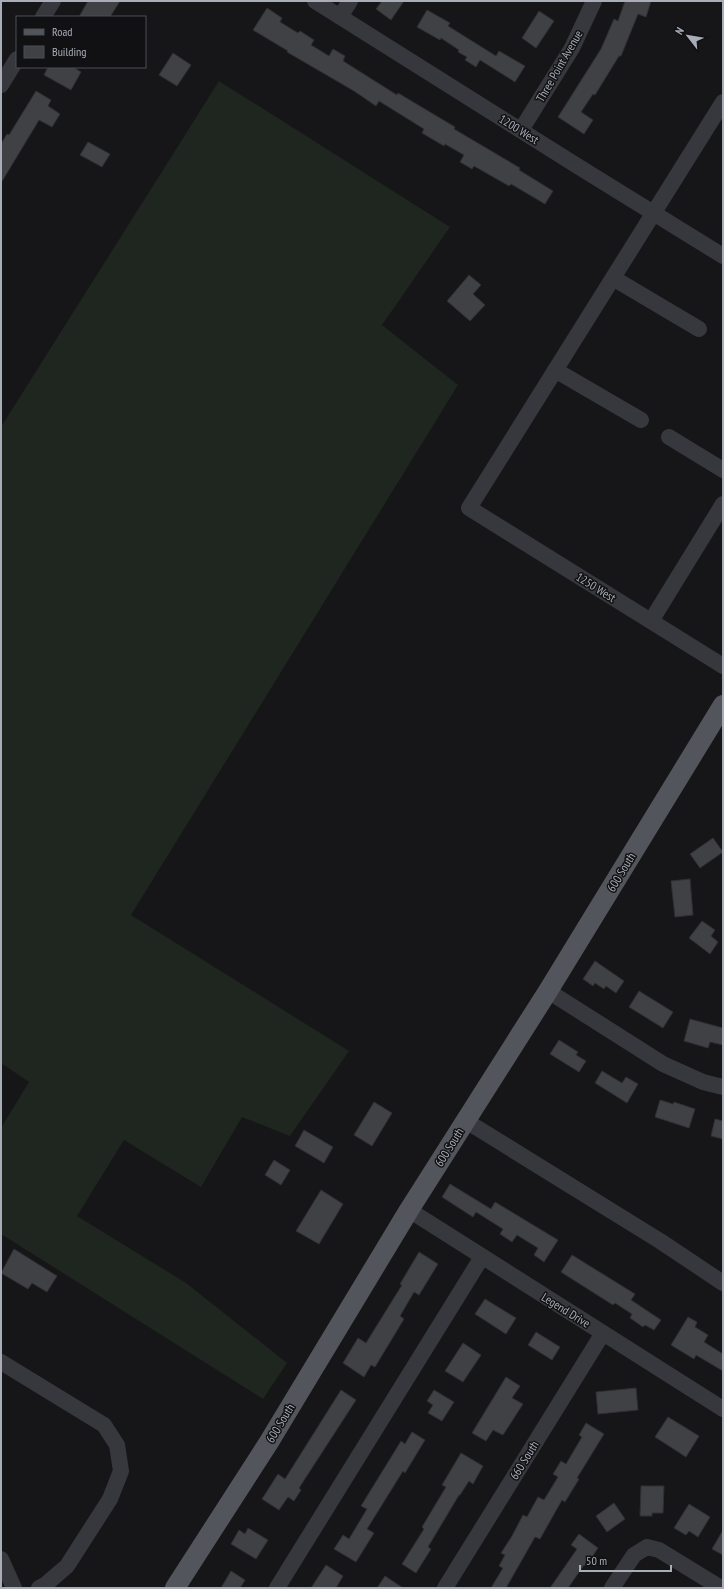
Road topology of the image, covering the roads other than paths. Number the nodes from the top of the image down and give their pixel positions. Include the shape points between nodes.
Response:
1 (53, 1) edge
2 (315, 1) edge
3 (350, 1) edge
4 (594, 1) edge
5 (44, 16) edge
6 (340, 17) junction
7 (16, 61) edge
8 (1, 85) edge
9 (723, 102) edge
10 (521, 130) junction
11 (653, 213) junction
12 (723, 256) edge
13 (613, 278) junction
14 (699, 329) dead end
15 (555, 370) junction
16 (641, 420) dead end
17 (669, 437) dead end
18 (723, 470) edge
19 (723, 504) edge
20 (651, 621) junction
21 (723, 666) edge
22 (723, 704) edge
23 (548, 991) junction
24 (723, 1087) edge
25 (466, 1121) junction
26 (409, 1210) junction
27 (482, 1257) junction
28 (723, 1282) edge
29 (603, 1333) junction
30 (1, 1362) edge
31 (723, 1409) edge
32 (1, 1559) edge
33 (14, 1588) edge
34 (39, 1588) edge
35 (175, 1588) edge
36 (277, 1588) edge
37 (445, 1588) edge
38 (612, 1588) edge
39 (721, 1588) edge

1 - 5 street
2 - 6 street, 1200 West
3 - 6 street
4 - 10 street, Three Point Avenue via 572,48
6 - 10 street, 1200 West
7 - 8 street
9 - 11 street
10 - 11 street, 1200 West
11 - 12 street, 1200 West
11 - 13 street
13 - 14 street
13 - 15 street
15 - 16 street
15 - 20 street, 1250 West via 469,508
17 - 18 street
19 - 20 street
20 - 21 street, 1250 West
22 - 23 main road, 600 South
23 - 24 street via 663,1064 703,1082
23 - 25 main road, 600 South
25 - 26 main road, 600 South
25 - 28 street
26 - 27 street, Legend Drive
26 - 35 main road, 600 South via 269,1442
27 - 29 street, Legend Drive
27 - 36 street
29 - 31 street, Legend Drive
29 - 37 street, 660 South
30 - 34 street via 104,1425 117,1445 121,1471 110,1499 67,1566
32 - 33 street
38 - 39 street via 634,1555 647,1547 659,1550

